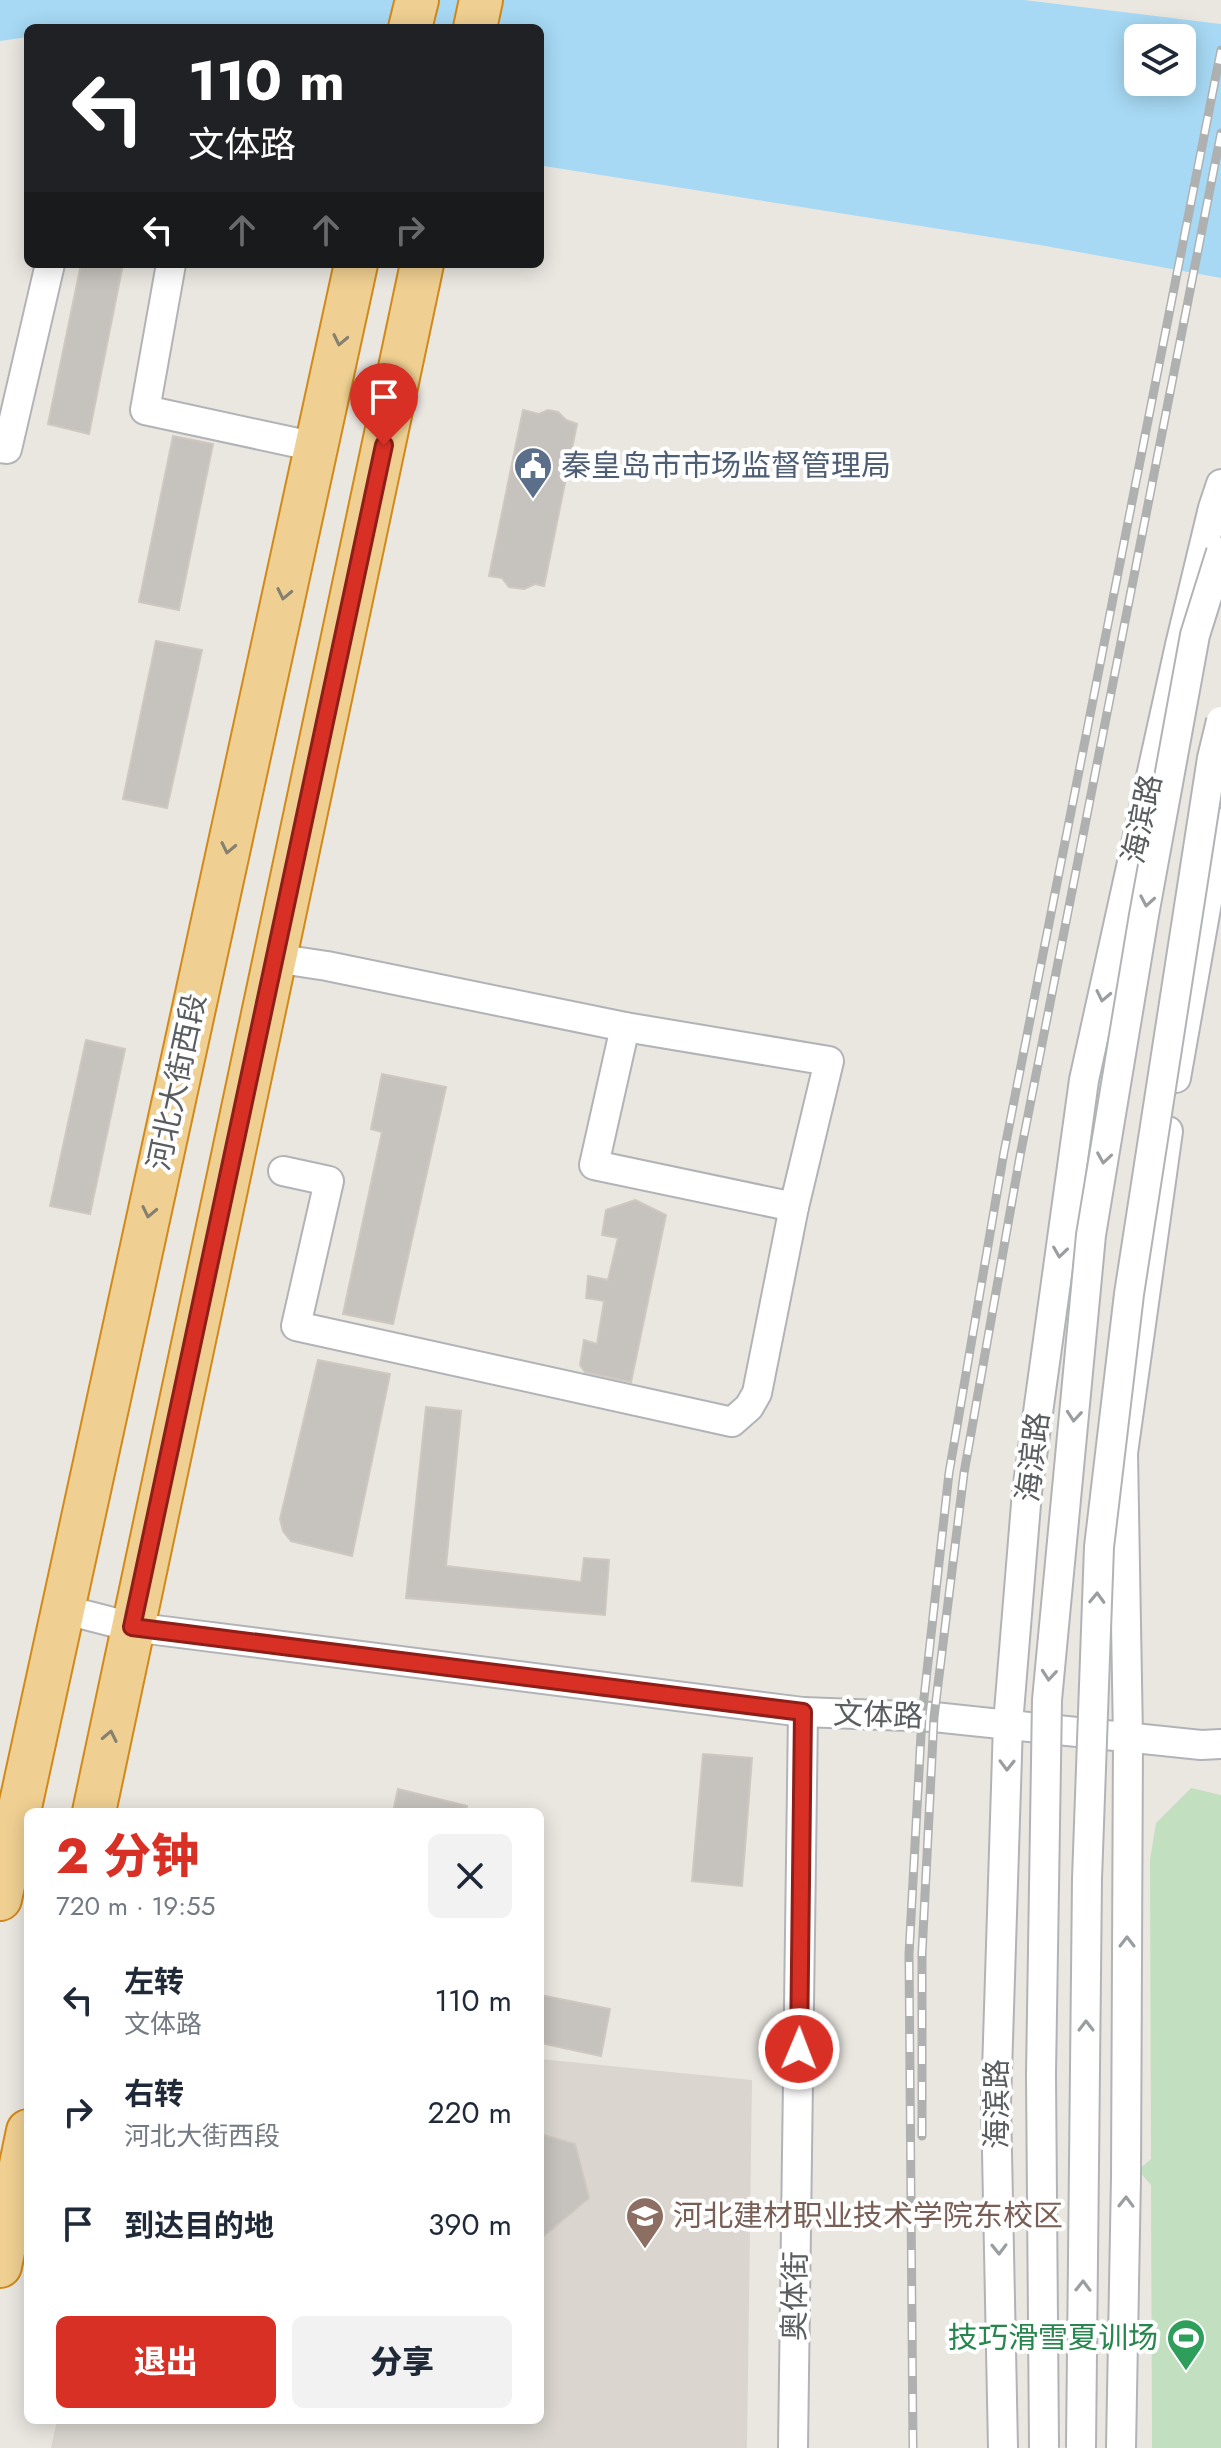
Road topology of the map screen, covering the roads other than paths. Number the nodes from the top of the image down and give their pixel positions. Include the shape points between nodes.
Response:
1 (417, 0) edge
2 (481, 0) edge
3 (411, 24) edge
4 (476, 24) edge
5 (49, 268) edge
6 (170, 268) edge
7 (355, 268) edge
8 (421, 268) edge
9 (316, 447) junction
10 (0, 448) edge
11 (1221, 484) edge
12 (1221, 552) edge
13 (1221, 721) edge
14 (1221, 823) edge
15 (274, 958) junction
16 (625, 1027) junction
17 (283, 1171) dead end
18 (794, 1207) junction
19 (62, 1609) junction
20 (132, 1627) junction
21 (803, 1712) junction
22 (1008, 1724) junction
23 (1128, 1737) junction
24 (1221, 1744) edge
25 (95, 1808) edge
26 (0, 1899) edge
27 (24, 2150) edge
28 (0, 2266) edge
29 (793, 2448) edge
30 (1003, 2448) edge
31 (1044, 2448) edge
32 (1081, 2448) edge
33 (1121, 2448) edge

1 - 3 highway
2 - 4 highway
5 - 10 street via 7,449
6 - 9 street via 145,410
7 -> 9 highway, 河北大街西段
8 - 15 highway
9 -> 19 highway, 河北大街西段
11 -> 22 street, 海滨路 via 1084,1080 1027,1492
12 -> 31 street, 海滨路, bridge via 1195,635 1091,1235 1049,1669 1041,2074
32 -> 13 street, 海滨路, bridge via 1087,1879 1099,1547 1129,1294
14 - 23 street via 1173,1096 1123,1453
15 - 16 street
15 - 20 highway
16 - 18 street via 594,1165
16 - 18 street via 829,1061
17 - 18 street via 329,1181 296,1326 732,1422 757,1393
19 - 20 street, 文体路
19 - 26 highway, 河北大街西段
20 - 21 street, 文体路
25 -> 20 highway
21 - 22 street, 文体路
21 - 29 street, 奥体街
22 - 23 street, 文体路
22 -> 30 street, 海滨路 via 996,2103
23 - 24 street, 文体路
33 -> 23 street
27 - 28 highway

